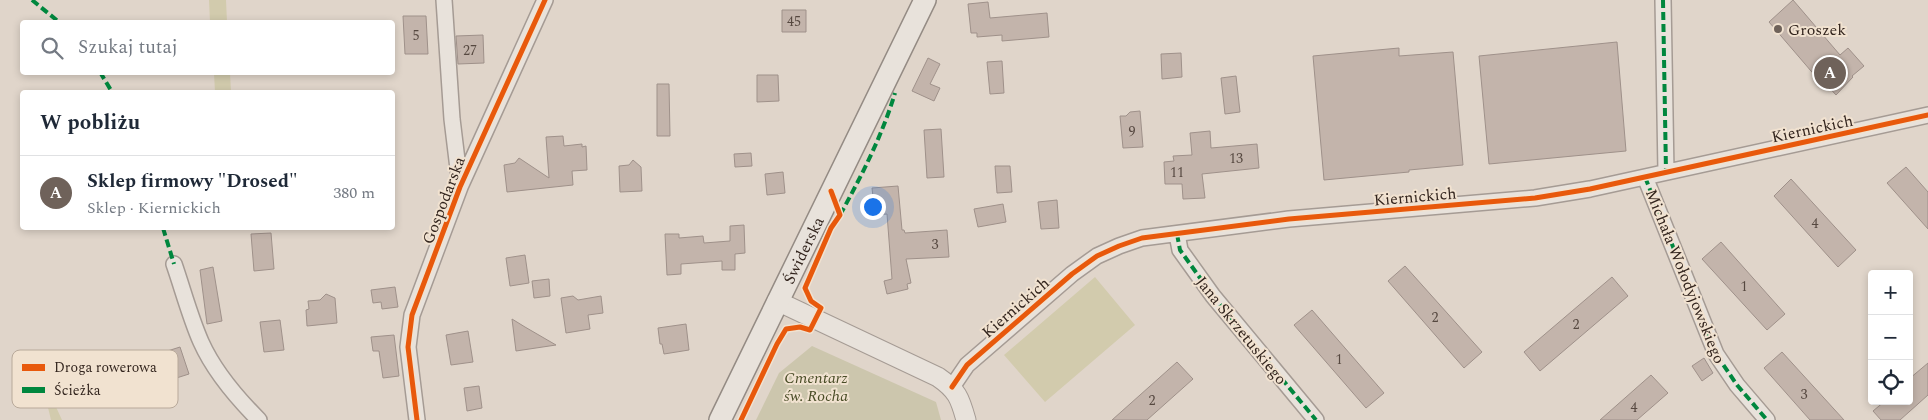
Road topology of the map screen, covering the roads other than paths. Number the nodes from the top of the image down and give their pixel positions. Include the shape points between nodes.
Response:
1 (444, 0) edge
2 (545, 0) edge
3 (925, 0) edge
4 (1663, 0) edge
5 (1928, 115) edge
6 (1666, 172) junction
7 (1645, 177) junction
8 (460, 186) junction
9 (1177, 234) junction
10 (174, 264) dead end
11 (777, 301) junction
12 (952, 387) junction
13 (259, 420) edge
14 (417, 420) edge
15 (720, 420) edge
16 (966, 420) edge
17 (1316, 420) edge
18 (1767, 420) edge

1 - 8 street, Gospodarska
2 - 8 street, Gospodarska
3 - 11 main road, Świderska
4 - 6 street
5 - 6 street, Kiernickich
6 - 7 street, Kiernickich
7 - 9 street, Kiernickich via 1535,198 1289,219
7 - 18 street, Michała Wołodyjowskiego via 1716,354
8 - 14 street, Gospodarska via 412,315 408,347
9 - 12 street, Kiernickich via 1142,238 1097,256 967,365
9 - 17 street, Jana Skrzetuskiego via 1180,250 1197,275
10 - 13 street via 194,324 209,356 227,385
11 - 12 street via 920,368
11 - 15 main road, Świderska
12 - 16 street via 960,399

